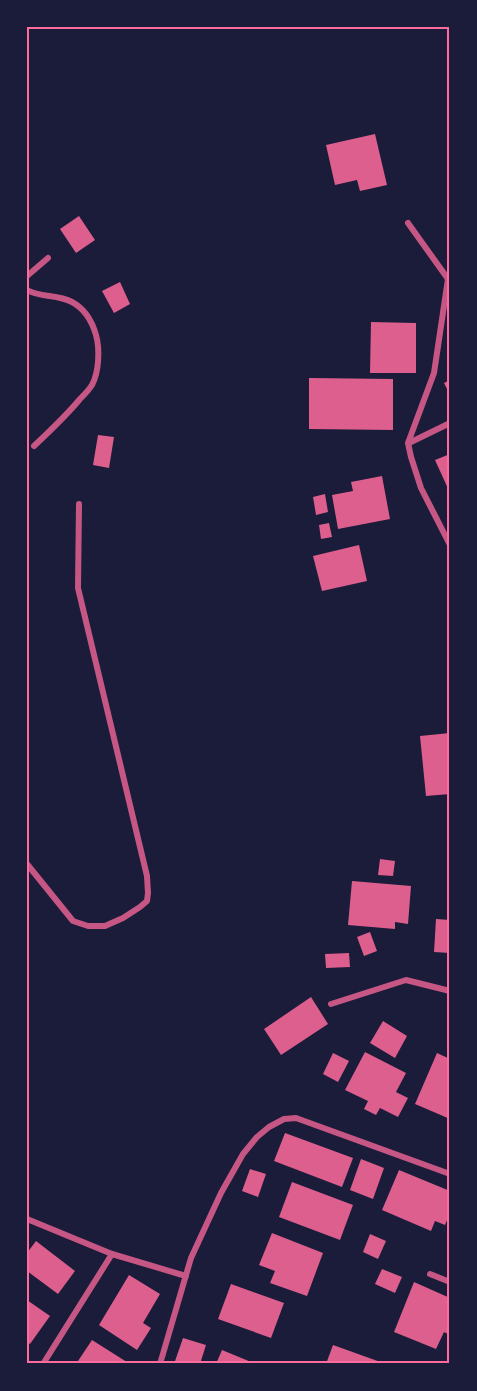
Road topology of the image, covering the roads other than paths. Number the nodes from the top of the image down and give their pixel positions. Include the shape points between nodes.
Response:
1 (408, 223) dead end
2 (48, 258) dead end
3 (27, 276) edge
4 (449, 277) edge
5 (27, 290) edge
6 (450, 423) edge
7 (408, 443) junction
8 (34, 446) dead end
9 (79, 504) dead end
10 (450, 545) edge
11 (27, 864) edge
12 (450, 991) edge
13 (331, 1004) dead end
14 (450, 1174) edge
15 (27, 1219) edge
16 (112, 1254) junction
17 (430, 1274) dead end
18 (186, 1276) junction
19 (450, 1282) edge
20 (43, 1364) edge
21 (160, 1364) edge

1 - 4 street
2 - 3 street
4 - 7 street via 434,373
5 - 8 street via 59,297 82,310 92,322 99,356 93,384
6 - 7 street
7 - 10 street via 421,488
9 - 11 street via 78,588 147,876 147,900 105,926 88,926 73,921
12 - 13 street via 406,980
14 - 18 street via 296,1118 284,1119 257,1137 243,1154 221,1193
15 - 16 street
16 - 18 street
16 - 20 street
17 - 19 street
18 - 21 street

